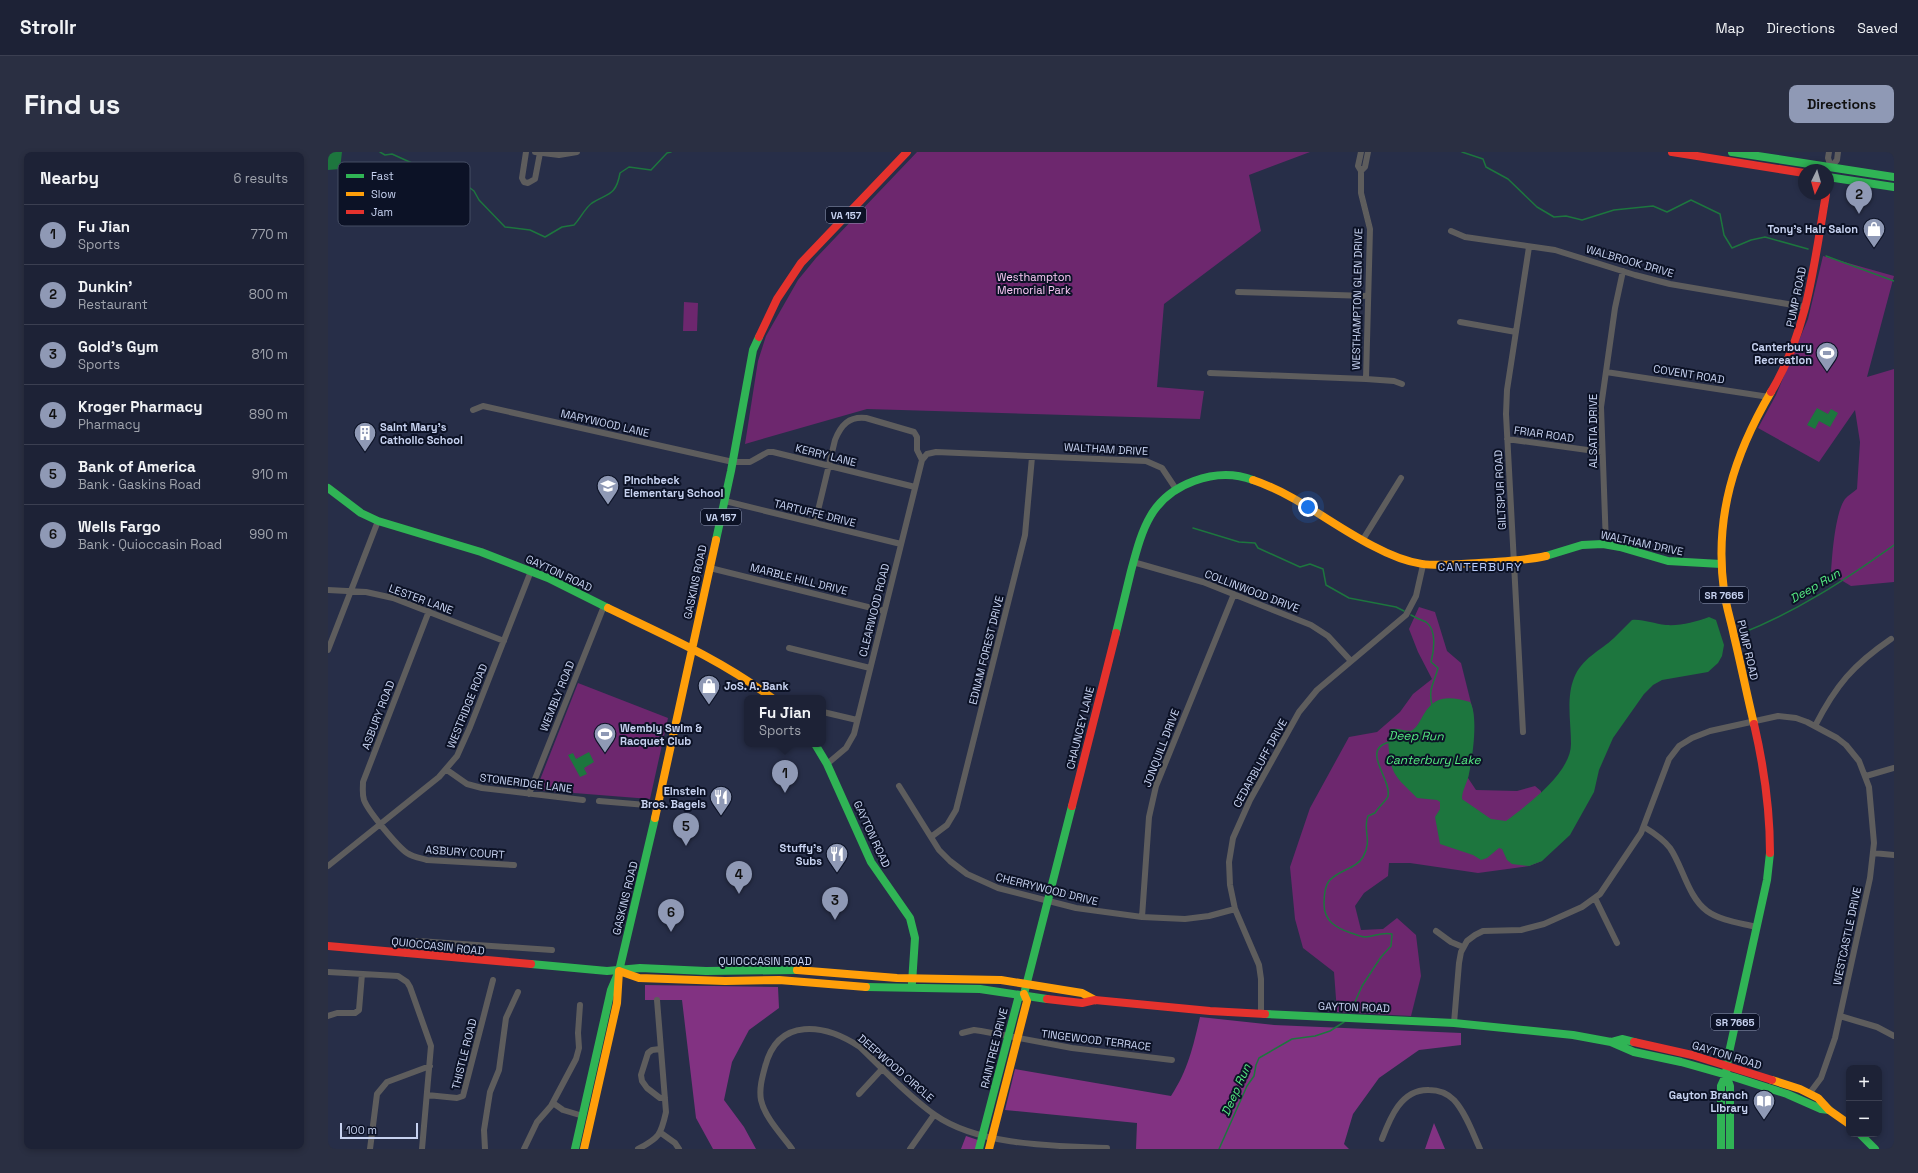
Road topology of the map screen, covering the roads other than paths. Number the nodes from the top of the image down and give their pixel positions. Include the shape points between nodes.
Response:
1 (526, 152) edge
2 (538, 152) edge
3 (577, 152) edge
4 (907, 152) edge
5 (1361, 152) edge
6 (1368, 152) edge
7 (1672, 152) edge
8 (1732, 152) edge
9 (1829, 152) edge
10 (1838, 152) edge
11 (1811, 164) edge
12 (1830, 164) edge
13 (1834, 164) edge
14 (1834, 167) edge
15 (1361, 172) junction
16 (1798, 172) edge
17 (1894, 177) edge
18 (1834, 180) edge
19 (1894, 187) edge
20 (1825, 200) edge
21 (1451, 231) dead end
22 (1529, 247) junction
23 (1623, 271) junction
24 (1238, 292) dead end
25 (1368, 296) junction
26 (1805, 307) junction
27 (1460, 322) dead end
28 (1516, 332) junction
29 (1606, 372) junction
30 (1210, 373) dead end
31 (1366, 379) junction
32 (1402, 384) dead end
33 (1769, 397) junction
34 (473, 410) dead end
35 (1507, 439) junction
36 (1602, 452) junction
37 (927, 454) joint
38 (1032, 457) junction
39 (922, 460) junction
40 (733, 462) junction
41 (829, 466) junction
42 (1401, 478) dead end
43 (915, 487) junction
44 (328, 488) edge
45 (1176, 489) junction
46 (725, 501) junction
47 (378, 521) junction
48 (814, 523) junction
49 (1362, 540) junction
50 (901, 544) junction
51 (1606, 545) junction
52 (1514, 561) junction
53 (1133, 562) junction
54 (1721, 564) junction
55 (1423, 565) junction
56 (710, 568) junction
57 (531, 571) junction
58 (328, 590) edge
59 (351, 592) junction
60 (1234, 594) junction
61 (604, 606) junction
62 (884, 610) junction
63 (429, 611) junction
64 (1891, 639) dead end
65 (504, 641) junction
66 (789, 648) dead end
67 (328, 650) edge
68 (692, 650) junction
69 (1352, 660) junction
70 (870, 668) junction
71 (768, 695) edge
72 (826, 713) edge
73 (857, 720) junction
74 (1753, 721) junction
75 (1815, 726) junction
76 (1523, 732) dead end
77 (817, 747) edge
78 (827, 764) junction
79 (1894, 768) edge
80 (446, 770) junction
81 (1866, 776) junction
82 (899, 786) dead end
83 (529, 794) junction
84 (583, 800) dead end
85 (599, 801) dead end
86 (658, 806) junction
87 (381, 824) junction
88 (1644, 827) junction
89 (931, 837) junction
90 (1873, 853) junction
91 (1894, 855) edge
92 (514, 865) dead end
93 (328, 866) edge
94 (1595, 898) junction
95 (1048, 901) junction
96 (1235, 909) junction
97 (1142, 917) junction
98 (1756, 927) junction
99 (1436, 931) dead end
100 (1617, 943) dead end
101 (328, 946) edge
102 (1463, 947) junction
103 (552, 950) dead end
104 (406, 954) junction
105 (619, 971) junction
106 (328, 972) edge
107 (362, 974) junction
108 (912, 978) junction
109 (493, 980) dead end
110 (1026, 985) junction
111 (911, 988) junction
112 (518, 992) dead end
113 (1024, 994) junction
114 (657, 1000) dead end
115 (1095, 1000) junction
116 (580, 1005) dead end
117 (1261, 1014) junction
118 (328, 1016) edge
119 (1840, 1016) junction
120 (1454, 1023) junction
121 (962, 1033) dead end
122 (1008, 1036) junction
123 (1894, 1036) edge
124 (1018, 1038) junction
125 (1611, 1042) junction
126 (660, 1049) junction
127 (1172, 1060) dead end
128 (430, 1066) junction
129 (1726, 1066) junction
130 (883, 1068) junction
131 (1726, 1075) junction
132 (859, 1094) dead end
133 (1810, 1094) junction
134 (427, 1095) junction
135 (665, 1098) junction
136 (552, 1103) junction
137 (1829, 1110) junction
138 (934, 1115) junction
139 (583, 1116) junction
140 (1846, 1122) edge
141 (661, 1133) junction
142 (983, 1135) junction
143 (992, 1137) junction
144 (1863, 1137) edge
145 (1382, 1139) dead end
146 (1107, 1148) edge
147 (370, 1149) edge
148 (422, 1149) edge
149 (485, 1149) edge
150 (524, 1149) edge
151 (575, 1149) edge
152 (584, 1149) edge
153 (638, 1149) edge
154 (679, 1149) edge
155 (792, 1149) edge
156 (910, 1149) edge
157 (980, 1149) edge
158 (989, 1149) edge
159 (1480, 1149) edge
160 (1721, 1149) edge
161 (1730, 1149) edge
162 (1875, 1149) edge

1 - 2 street via 522,176 524,182 528,183 535,179
2 - 3 street via 566,155
4 - 40 main road, GASKINS ROAD / VA 157 via 801,263 777,299 753,350
5 - 15 street, WESTHAMPTON GLEN DRIVE via 1358,166
6 - 15 street, WESTHAMPTON GLEN DRIVE via 1365,167
7 - 16 main road
8 - 11 main road
9 - 12 street
10 - 13 street
14 - 17 main road
15 - 25 street, WESTHAMPTON GLEN DRIVE via 1362,193 1370,229
18 - 19 main road
20 - 26 main road, PUMP ROAD / SR 7665
21 - 22 street, WALBROOK DRIVE via 1465,237
22 - 23 street, WALBROOK DRIVE via 1555,250
22 - 28 street, GILTSPUR ROAD
23 - 26 street, WALBROOK DRIVE via 1703,291
23 - 29 street, ALSATIA DRIVE
24 - 25 street
25 - 31 street, WESTHAMPTON GLEN DRIVE
26 - 33 main road, PUMP ROAD / SR 7665 via 1788,364
27 - 28 street
28 - 35 street, GILTSPUR ROAD via 1506,402
29 - 33 street, COVENT ROAD
29 - 36 street, ALSATIA DRIVE via 1601,407
30 - 31 street
31 - 32 street
33 - 54 main road, PUMP ROAD / SR 7665 via 1745,440 1732,477 1724,513
34 - 40 street, MARYWOOD LANE via 483,406
35 - 36 street, FRIAR ROAD
35 - 52 street, GILTSPUR ROAD
36 - 51 street, ALSATIA DRIVE
37 - 38 street, WALTHAM DRIVE via 936,452
37 - 39 street, CLEARWOOD ROAD
38 - 45 street, WALTHAM DRIVE via 1153,462 1162,468
38 - 89 street, EDNAM FOREST DRIVE via 1029,507 1023,546 956,810 947,825
39 - 41 street via 917,450 914,432 859,417 840,427
39 - 43 street, CLEARWOOD ROAD
40 - 41 street, KERRY LANE via 750,462 770,452
40 - 46 main road, GASKINS ROAD / VA 157
41 - 43 street, KERRY LANE
41 - 48 street
42 - 49 street
43 - 50 street, CLEARWOOD ROAD
44 - 47 main road, GAYTON ROAD via 361,513
45 - 49 main road, WALTHAM DRIVE via 1196,480 1218,475 1252,479 1270,486
45 - 53 main road, CHAUNCEY LANE via 1160,502 1148,519 1141,532
46 - 48 street, TARTUFFE DRIVE
46 - 56 main road, GASKINS ROAD / VA 157
47 - 57 main road, GAYTON ROAD via 482,552
47 - 59 street
48 - 50 street, TARTUFFE DRIVE
49 - 55 main road, WALTHAM DRIVE via 1385,552
50 - 62 street, CLEARWOOD ROAD
51 - 52 main road, WALTHAM DRIVE via 1591,544
51 - 54 main road, WALTHAM DRIVE via 1672,561
52 - 55 main road, WALTHAM DRIVE
52 - 76 street, GILTSPUR ROAD
53 - 60 street, COLLINWOOD DRIVE via 1203,582
53 - 95 main road, CHAUNCEY LANE
54 - 74 main road, PUMP ROAD / SR 7665 via 1724,592
55 - 69 street, CEDARBLUFF DRIVE via 1416,596 1406,615
56 - 62 street, MARBLE HILL DRIVE
56 - 68 main road, GASKINS ROAD / VA 157
57 - 61 main road, GAYTON ROAD
57 - 65 street, WESTRIDGE ROAD
58 - 59 street, LESTER LANE
59 - 63 street, LESTER LANE via 377,594
59 - 67 street
60 - 69 street, COLLINWOOD DRIVE via 1322,631
60 - 97 street, JONQUILL DRIVE via 1156,786 1149,816
61 - 68 main road, GAYTON ROAD
61 - 83 street, WEMBLY ROAD
62 - 70 street, CLEARWOOD ROAD
63 - 65 street, LESTER LANE
63 - 87 street, ASBURY ROAD via 363,782 365,802
64 - 75 street via 1849,672 1832,694
65 - 80 street, WESTRIDGE ROAD via 463,746
66 - 70 street
68 - 71 main road, GAYTON ROAD via 740,675
68 - 86 main road, GASKINS ROAD / VA 157
69 - 96 street, CEDARBLUFF DRIVE via 1317,690 1299,712 1239,822 1229,862
70 - 73 street, CLEARWOOD ROAD
72 - 73 street
73 - 78 street, CLEARWOOD ROAD via 849,743
74 - 75 street, WESTCASTLE DRIVE via 1787,716
74 - 88 street, WESTCASTLE DRIVE via 1701,734 1676,749 1669,759
74 - 98 main road, PUMP ROAD / SR 7665 via 1765,774 1770,819 1770,857
75 - 81 street, WESTCASTLE DRIVE via 1846,745 1859,761
77 - 78 main road, GAYTON ROAD
78 - 108 main road, GAYTON ROAD via 871,862 912,924 915,938
79 - 81 street
80 - 83 street, STONERIDGE LANE via 467,784
80 - 87 street, WESTRIDGE ROAD
81 - 90 street, WESTCASTLE DRIVE
82 - 89 street, CHERRYWOOD DRIVE
83 - 84 street, STONERIDGE LANE
85 - 86 street
86 - 105 main road, GASKINS ROAD / VA 157
87 - 92 street, ASBURY COURT via 397,844 415,857 427,860
87 - 93 street, WESTRIDGE ROAD
88 - 94 street, WESTCASTLE DRIVE via 1624,860
88 - 98 street via 1656,834 1670,848 1694,896 1705,910 1721,918
89 - 95 street, CHERRYWOOD DRIVE via 950,861 977,880
90 - 91 street
90 - 119 street, WESTCASTLE DRIVE via 1870,878
94 - 100 street
94 - 102 street via 1582,907 1544,924 1521,930 1480,932
95 - 97 street, CHERRYWOOD DRIVE via 1098,912
95 - 110 main road, CHAUNCEY LANE
96 - 97 street, CHERRYWOOD DRIVE via 1185,919
96 - 117 street, CEDARBLUFF DRIVE via 1259,966 1262,979
98 - 129 main road, PUMP ROAD / SR 7665
99 - 102 street
101 - 104 main road, QUIOCCASIN ROAD
102 - 120 street via 1459,963
103 - 104 street via 418,942 409,943
104 - 105 main road, QUIOCCASIN ROAD
105 - 108 main road, QUIOCCASIN ROAD via 640,968 706,971 791,970
105 - 111 main road, QUIOCCASIN ROAD via 639,978 779,980
105 - 139 main road, GASKINS ROAD via 611,990
105 - 152 main road, GASKINS ROAD via 620,986
106 - 107 street
107 - 118 street via 359,1010 355,1013
107 - 128 street via 398,976 407,982 431,1042
108 - 110 main road, GAYTON ROAD via 984,979
108 - 111 main road, GAYTON ROAD
109 - 134 street, THISTLE ROAD via 463,1096 457,1098
110 - 113 main road, CHAUNCEY LANE
110 - 115 main road, GAYTON ROAD via 1082,993
111 - 113 main road, GAYTON ROAD via 980,989
112 - 149 street via 506,1018 499,1070 490,1092 484,1130
113 - 115 main road, GAYTON ROAD via 1069,1002
113 - 122 main road, RAINTREE DRIVE via 1018,999
113 - 124 main road, RAINTREE DRIVE via 1027,1002
114 - 126 street
115 - 117 main road, GAYTON ROAD
116 - 136 street via 579,1048 576,1059
117 - 120 main road, GAYTON ROAD
119 - 123 street
119 - 133 street, WESTCASTLE DRIVE via 1827,1063
120 - 125 main road, GAYTON ROAD via 1573,1035
121 - 122 street, TINGEWOOD TERRACE via 974,1030
122 - 124 street, TINGEWOOD TERRACE
122 - 142 main road, RAINTREE DRIVE
124 - 127 street, TINGEWOOD TERRACE via 1072,1048
124 - 143 main road, RAINTREE DRIVE
125 - 129 main road, GAYTON ROAD via 1622,1039 1635,1041
125 - 131 main road, GAYTON ROAD via 1620,1048
126 - 135 street
126 - 135 street via 648,1053 641,1075 647,1088 660,1098
128 - 134 street
128 - 147 street via 388,1082 377,1094
129 - 131 main road, PUMP ROAD / SR 7665
129 - 133 main road, GAYTON ROAD
130 - 132 street
130 - 138 street, DEEPWOOD CIRCLE
130 - 155 street, DEEPWOOD CIRCLE via 851,1041 825,1031 798,1030 778,1040 767,1057 760,1094 768,1115
131 - 137 main road, GAYTON ROAD
131 - 160 main road, PUMP ROAD / SR 7665 via 1721,1086
131 - 161 main road, PUMP ROAD / SR 7665 via 1730,1086
133 - 137 main road, GAYTON ROAD via 1818,1098
134 - 148 street
135 - 141 street via 666,1112
136 - 139 street via 563,1110
136 - 150 street via 537,1122
137 - 140 main road, GAYTON ROAD
138 - 142 street, DEEPWOOD CIRCLE
138 - 156 street, DEEPWOOD CIRCLE
139 - 151 main road, GASKINS ROAD
141 - 153 street
141 - 154 street
142 - 143 street, DEEPWOOD CIRCLE
142 - 157 main road, RAINTREE DRIVE
143 - 146 street, DEEPWOOD CIRCLE via 1032,1145
143 - 158 main road, RAINTREE DRIVE
144 - 162 main road
145 - 159 street via 1390,1117 1405,1099 1421,1091 1433,1090 1446,1094 1458,1105

